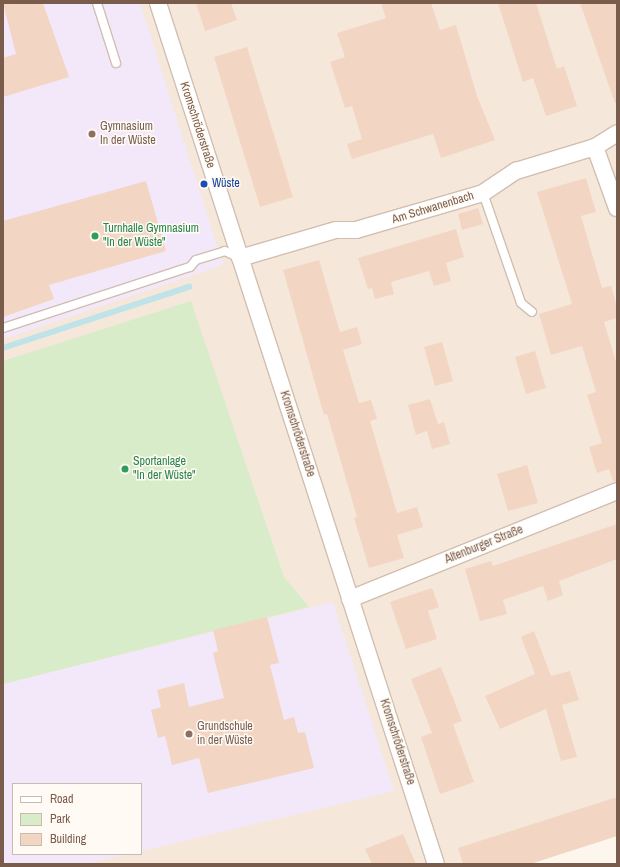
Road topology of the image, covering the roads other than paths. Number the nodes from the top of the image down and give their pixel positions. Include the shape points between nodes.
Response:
1 (97, 3) edge
2 (158, 3) edge
3 (116, 63) dead end
4 (617, 133) edge
5 (595, 147) junction
6 (483, 193) junction
7 (617, 208) edge
8 (240, 258) junction
9 (532, 312) dead end
10 (3, 328) edge
11 (617, 491) edge
12 (350, 599) junction
13 (436, 864) edge

1 - 3 lane
2 - 8 street, Kromschröderstraße
4 - 5 street, Am Schwanenbach
5 - 6 street, Am Schwanenbach via 516,171
5 - 7 street
6 - 8 street, Am Schwanenbach via 356,230 336,230
6 - 9 lane via 521,303
8 - 10 lane via 225,251 196,260 190,267
8 - 12 street, Kromschröderstraße
11 - 12 street, Altenburger Straße
12 - 13 street, Kromschröderstraße

